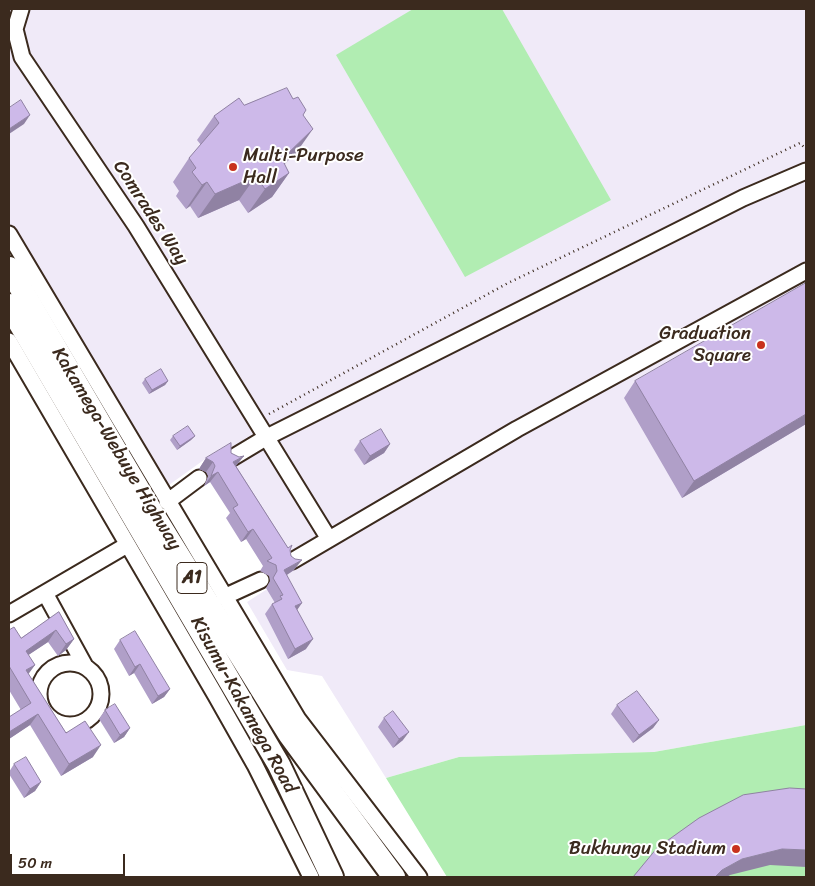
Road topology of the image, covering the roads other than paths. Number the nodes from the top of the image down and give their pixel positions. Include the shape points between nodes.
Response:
1 (21, 9) edge
2 (806, 171) edge
3 (9, 234) edge
4 (9, 268) edge
5 (806, 271) edge
6 (9, 305) edge
7 (9, 341) edge
8 (267, 437) junction
9 (232, 458) edge
10 (199, 478) dead end
11 (167, 502) junction
12 (329, 539) junction
13 (127, 545) junction
14 (292, 561) edge
15 (261, 580) dead end
16 (46, 593) junction
17 (224, 597) junction
18 (9, 614) edge
19 (84, 666) junction
20 (394, 845) junction
21 (311, 877) edge
22 (332, 877) edge
23 (394, 877) edge
24 (419, 877) edge

1 - 8 street, Comrades Way via 15,29 22,56 136,226
2 - 8 street via 743,198
3 - 11 street
4 - 23 highway, Kakamega-Webuye Highway / A1 via 156,519 289,734
5 - 12 street via 517,429
6 - 22 highway, Kisumu-Kakamega Road / A1 via 270,748
7 - 13 street
8 - 9 street
8 - 12 street, Comrades Way
10 - 11 street
11 - 17 street
12 - 14 street
13 - 16 street
13 - 21 street via 255,765
15 - 17 street
16 - 18 street
16 - 19 street
17 - 20 street via 298,719
19 - 19 street via 69,662 54,667 43,678 38,693 42,708 59,724 82,724 99,707 100,684
20 - 23 street
20 - 24 street

